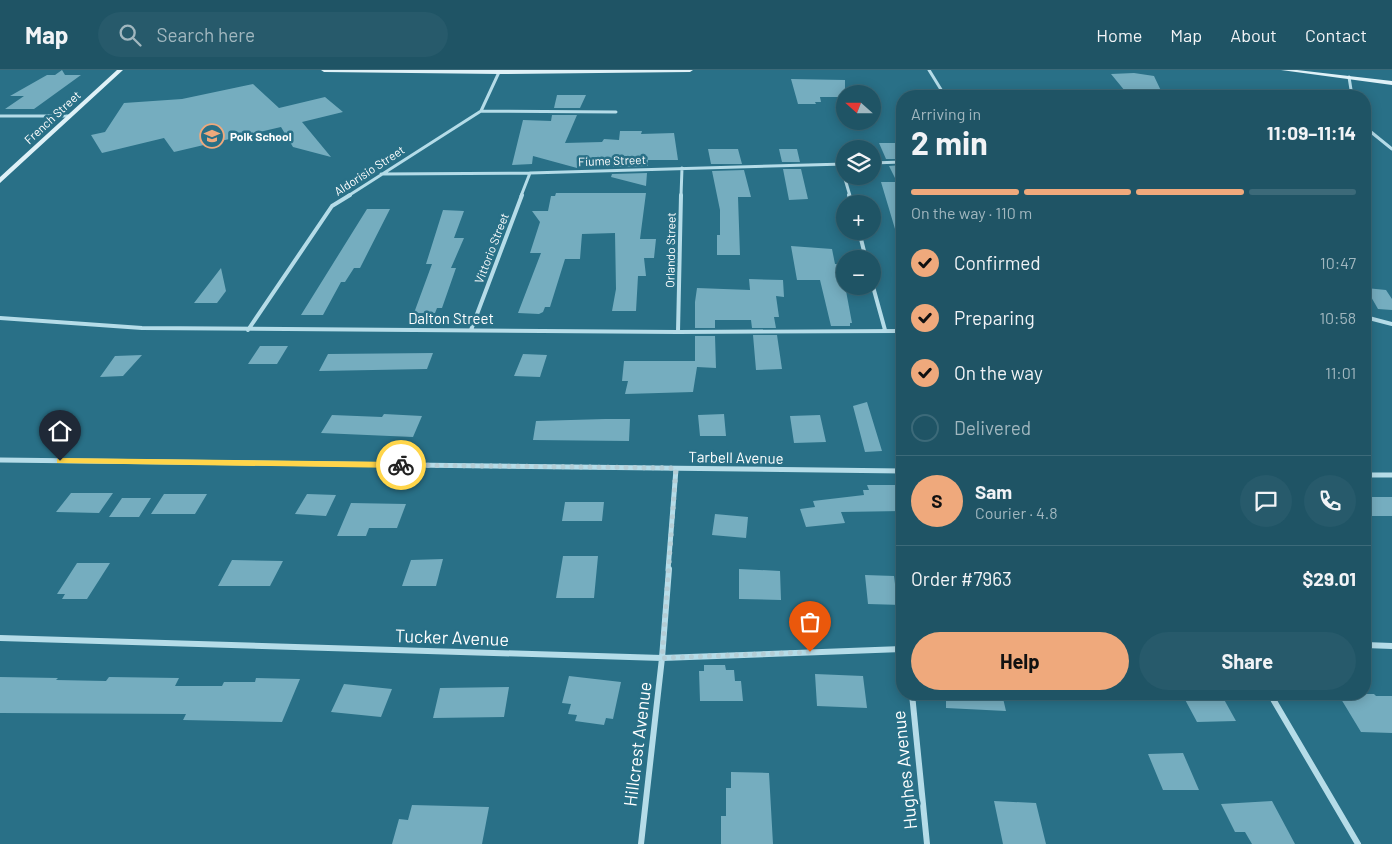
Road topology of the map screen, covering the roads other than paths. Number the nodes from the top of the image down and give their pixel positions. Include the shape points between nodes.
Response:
1 (120, 70) edge
2 (324, 70) edge
3 (334, 70) edge
4 (690, 70) edge
5 (929, 70) edge
6 (1284, 70) edge
7 (1343, 70) edge
8 (500, 71) edge
9 (1348, 76) junction
10 (1392, 83) edge
11 (941, 90) edge
12 (1351, 90) edge
13 (481, 111) junction
14 (616, 112) dead end
15 (0, 116) edge
16 (70, 116) junction
17 (1371, 132) edge
18 (1392, 149) edge
19 (896, 162) edge
20 (881, 163) edge
21 (836, 164) edge
22 (682, 168) junction
23 (381, 174) junction
24 (530, 174) junction
25 (0, 181) edge
26 (876, 295) edge
27 (0, 318) edge
28 (1371, 319) edge
29 (1392, 324) edge
30 (248, 330) junction
31 (471, 330) junction
32 (885, 330) junction
33 (896, 331) edge
34 (678, 332) junction
35 (0, 460) edge
36 (676, 468) junction
37 (896, 471) edge
38 (1371, 475) edge
39 (1392, 475) edge
40 (0, 638) edge
41 (1371, 645) edge
42 (1392, 646) edge
43 (896, 648) edge
44 (662, 658) junction
45 (913, 700) edge
46 (1274, 700) edge
47 (641, 844) edge
48 (927, 844) edge
49 (1358, 844) edge

1 - 16 main road, French Street
2 - 3 main road
3 - 8 main road
4 - 8 main road
5 - 11 street
6 - 9 main road
7 - 9 main road
8 - 13 street
9 - 10 main road
9 - 12 street
13 - 14 street
13 - 23 street, Aldorisio Street
15 - 16 street
16 - 25 main road, French Street
17 - 18 street
19 - 20 street
21 - 22 street, Fiume Street
22 - 24 street, Fiume Street
22 - 34 street, Orlando Street
23 - 24 street, Fiume Street
23 - 30 street, Aldorisio Street via 332,206
24 - 31 street, Vittorio Street
26 - 32 street
27 - 30 street, Dalton Street via 142,328
28 - 29 street
30 - 31 street, Dalton Street
31 - 34 street, Dalton Street
32 - 33 street, Dalton Street
32 - 34 street, Dalton Street
35 - 36 street, Tarbell Avenue
36 - 37 street, Tarbell Avenue
36 - 44 street, Hillcrest Avenue
38 - 39 street
40 - 44 street, Tucker Avenue
41 - 42 street
43 - 44 street, Tucker Avenue
44 - 47 street, Hillcrest Avenue
45 - 48 street, Hughes Avenue
46 - 49 street

